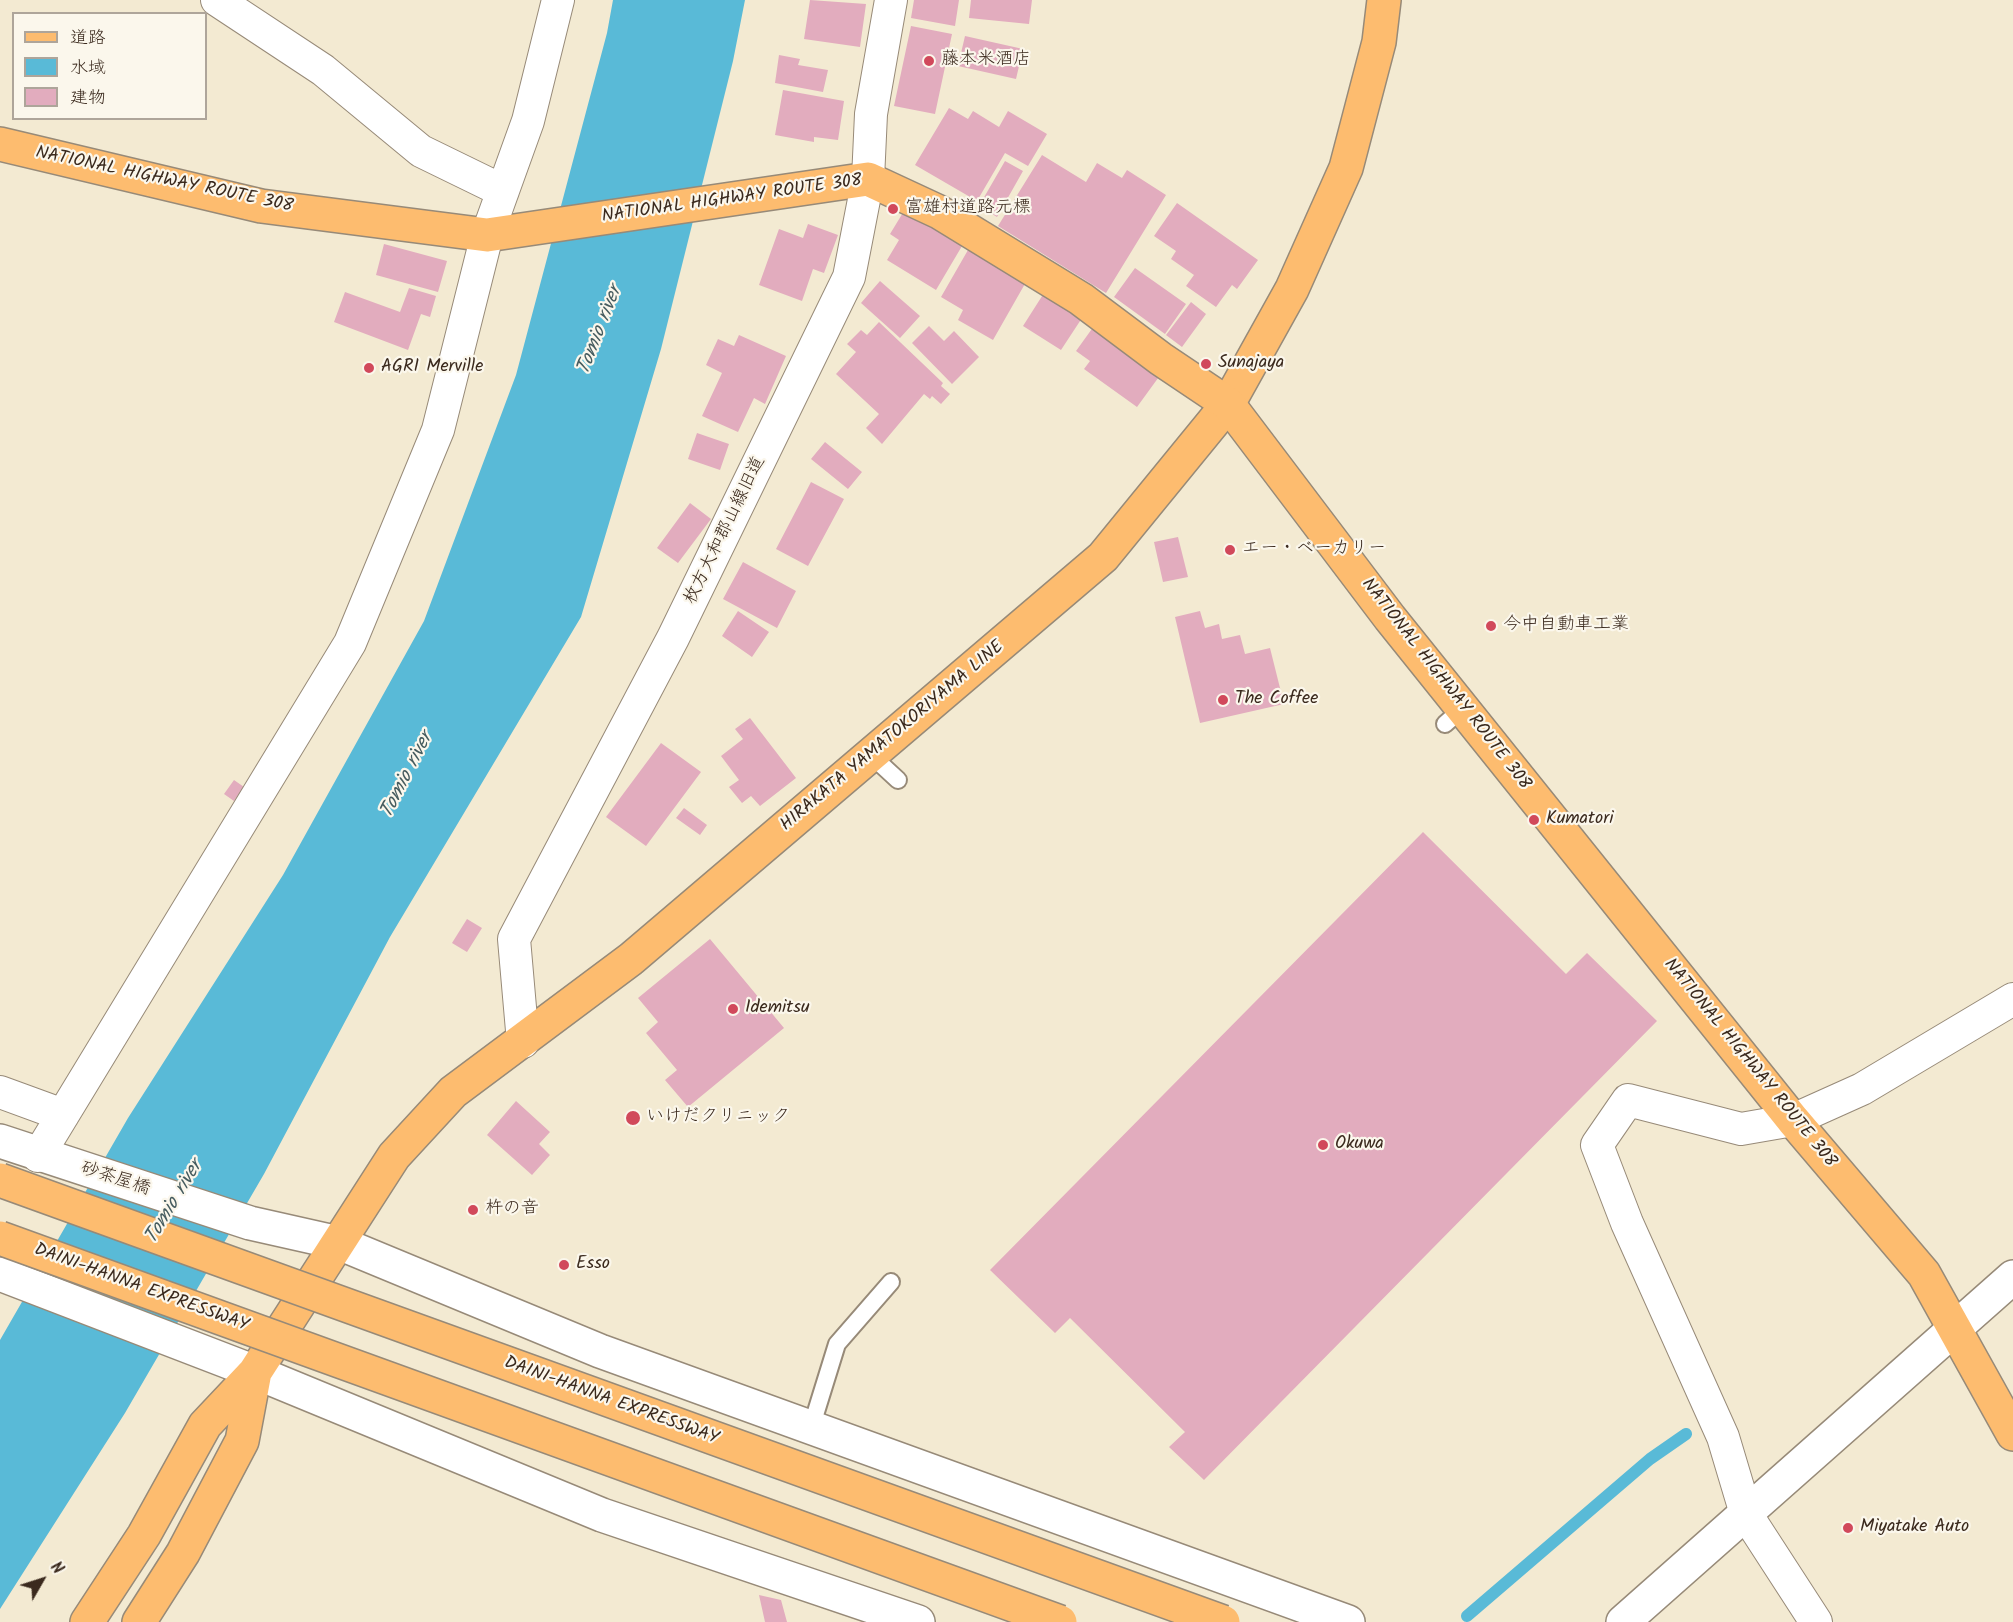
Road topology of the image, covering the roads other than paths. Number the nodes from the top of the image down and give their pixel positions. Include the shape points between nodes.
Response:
1 (217, 0) edge
2 (558, 0) edge
3 (891, 0) edge
4 (1384, 0) edge
5 (0, 144) edge
6 (868, 178) junction
7 (503, 191) junction
8 (487, 235) junction
9 (1228, 404) junction
10 (872, 756) junction
11 (898, 780) dead end
12 (2013, 999) edge
13 (523, 1042) junction
14 (0, 1092) edge
15 (63, 1115) junction
16 (1793, 1120) junction
17 (0, 1141) edge
18 (38, 1156) junction
19 (0, 1180) edge
20 (0, 1238) edge
21 (339, 1244) junction
22 (0, 1274) edge
23 (2013, 1277) edge
24 (891, 1282) dead end
25 (1957, 1329) junction
26 (255, 1372) junction
27 (811, 1428) junction
28 (2013, 1434) edge
29 (1746, 1514) junction
30 (87, 1622) edge
31 (139, 1622) edge
32 (918, 1622) edge
33 (1060, 1622) edge
34 (1223, 1622) edge
35 (1348, 1622) edge
36 (1623, 1622) edge
37 (1816, 1622) edge

1 - 7 street via 323,70 421,151
2 - 7 street via 528,121
3 - 6 street, 枚方大和郡山線旧道 via 872,114
4 - 9 main road, HIRAKATA YAMATOKORIYAMA LINE via 1379,42 1346,168 1292,289
5 - 8 main road, NATIONAL HIGHWAY ROUTE 308 via 261,206
6 - 8 main road, NATIONAL HIGHWAY ROUTE 308
6 - 9 main road, NATIONAL HIGHWAY ROUTE 308 via 939,212 1081,299
6 - 13 street, 枚方大和郡山線旧道 via 849,277 673,638 514,939
7 - 8 street
8 - 15 street via 438,430 350,643
9 - 10 main road, HIRAKATA YAMATOKORIYAMA LINE via 1103,557
9 - 16 main road, NATIONAL HIGHWAY ROUTE 308 via 1390,618 1454,716
10 - 11 lane
10 - 13 main road, HIRAKATA YAMATOKORIYAMA LINE via 631,959
12 - 16 street via 1862,1089
13 - 21 main road, HIRAKATA YAMATOKORIYAMA LINE via 453,1092 394,1156
14 - 15 street
15 - 18 street
16 - 25 main road, NATIONAL HIGHWAY ROUTE 308 via 1924,1274
16 - 29 street via 1741,1129 1628,1100 1597,1145 1627,1223 1723,1437
17 - 18 street, 砂茶屋橋
18 - 21 street, 砂茶屋橋 via 250,1223
19 - 34 main road, DAINI-HANNA EXPRESSWAY, bridge
20 - 33 main road, DAINI-HANNA EXPRESSWAY, bridge
21 - 26 main road, HIRAKATA YAMATOKORIYAMA LINE
21 - 27 street, 砂茶屋橋 via 600,1351
22 - 26 street
23 - 25 street
24 - 27 lane via 837,1344
25 - 28 main road, NATIONAL HIGHWAY ROUTE 308
25 - 29 street
26 - 30 main road, HIRAKATA YAMATOKORIYAMA LINE via 205,1425 144,1535
26 - 31 main road, HIRAKATA YAMATOKORIYAMA LINE via 242,1441 183,1553
26 - 32 street via 602,1515
27 - 35 street, 砂茶屋橋
29 - 36 street
29 - 37 street

